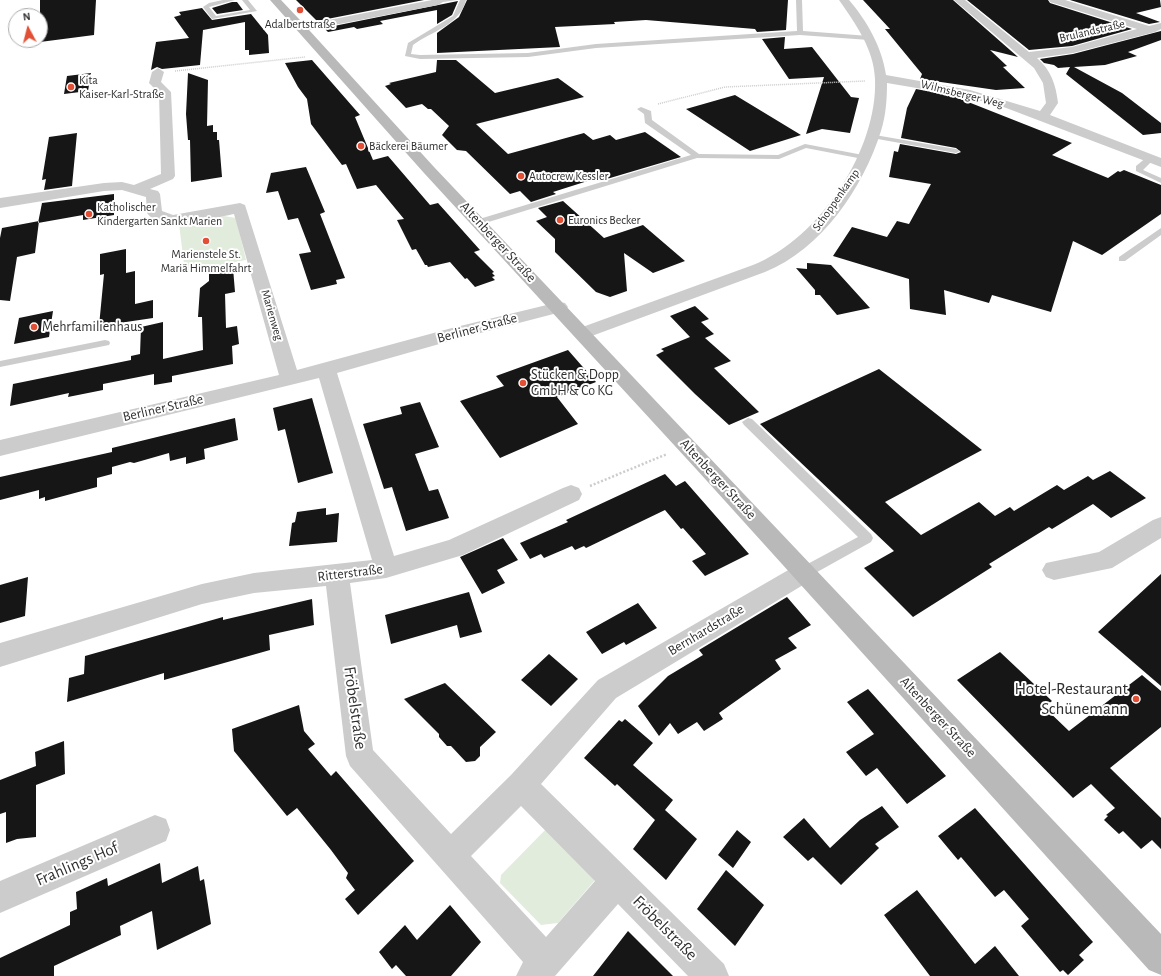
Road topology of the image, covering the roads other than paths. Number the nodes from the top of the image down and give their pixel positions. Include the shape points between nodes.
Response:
1 (232, 0) edge
2 (245, 0) edge
3 (275, 0) edge
4 (454, 0) edge
5 (463, 0) edge
6 (799, 0) edge
7 (844, 0) edge
8 (959, 0) edge
9 (1054, 0) edge
10 (416, 2) edge
11 (438, 2) joint
12 (1161, 26) edge
13 (303, 28) junction
14 (1149, 29) junction
15 (800, 33) junction
16 (1161, 33) edge
17 (869, 38) junction
18 (1028, 56) junction
19 (158, 72) road end
20 (881, 79) junction
21 (641, 109) dead end
22 (1042, 117) junction
23 (872, 136) junction
24 (1161, 146) edge
25 (956, 151) dead end
26 (697, 156) junction
27 (864, 157) junction
28 (1151, 159) edge
29 (1161, 181) edge
30 (137, 189) junction
31 (0, 203) edge
32 (479, 222) junction
33 (1161, 231) edge
34 (1122, 259) dead end
35 (559, 307) junction
36 (584, 333) junction
37 (105, 343) dead end
38 (0, 364) edge
39 (326, 370) junction
40 (290, 378) junction
41 (748, 422) dead end
42 (0, 448) edge
43 (571, 494) road end
44 (1161, 526) edge
45 (386, 568) junction
46 (1054, 570) dead end
47 (805, 572) junction
48 (337, 575) junction
49 (0, 655) edge
50 (521, 785) junction
51 (155, 830) dead end
52 (451, 855) junction
53 (617, 880) junction
54 (0, 897) edge
55 (1161, 958) edge
56 (539, 968) edge
57 (712, 976) edge

1 - 2 lane via 206,7 214,18 254,11
3 - 13 main road, Altenberger Straße
4 - 11 lane
5 - 15 lane via 462,9 448,23 427,32 410,44 408,55 528,55 596,46
6 - 15 lane
7 - 17 street, Schoppenkamp via 861,22
8 - 18 street
9 - 14 street
10 - 11 street
10 - 13 street
12 - 14 street, Brulandstraße
13 - 32 main road, Altenberger Straße
14 - 16 street
14 - 18 street, Brulandstraße via 1073,50
15 - 17 lane
17 - 20 street, Schoppenkamp
18 - 22 street via 1039,66 1049,83 1052,103
19 - 30 street via 155,83 165,92 168,176
20 - 22 street, Wilmsberger Weg via 948,88 984,97
20 - 23 street, Schoppenkamp via 878,122
21 - 26 lane via 648,113 648,121
22 - 28 street, Wilmsberger Weg
23 - 25 lane
23 - 27 street, Schoppenkamp
24 - 28 street
26 - 27 lane via 779,157 805,146
26 - 32 lane
27 - 36 street, Schoppenkamp via 860,167 827,215 809,237 778,260
28 - 29 lane via 1139,168 1140,171
30 - 31 street, Marienweg via 122,186 104,187
30 - 40 street, Marienweg via 153,194 155,213 162,218 174,220 240,208
32 - 35 main road, Altenberger Straße
33 - 34 lane
35 - 36 main road, Altenberger Straße
35 - 39 street, Berliner Straße
36 - 47 main road, Altenberger Straße
37 - 38 lane
39 - 40 street, Berliner Straße
39 - 45 street
40 - 42 street, Berliner Straße
41 - 47 lane via 867,538
43 - 45 street, Ritterstraße via 455,548
44 - 46 street via 1104,561
45 - 48 street, Ritterstraße
47 - 50 street, Bernhardstraße via 607,689
47 - 55 main road, Altenberger Straße
48 - 49 street, Ritterstraße via 254,583 202,594
48 - 52 street, Fröbelstraße via 360,756
50 - 52 street
50 - 53 street, Fröbelstraße
51 - 54 street, Frahlings Hof
52 - 56 street, Fröbelstraße
53 - 56 street, Fröbelstraße
53 - 57 street, Fröbelstraße

